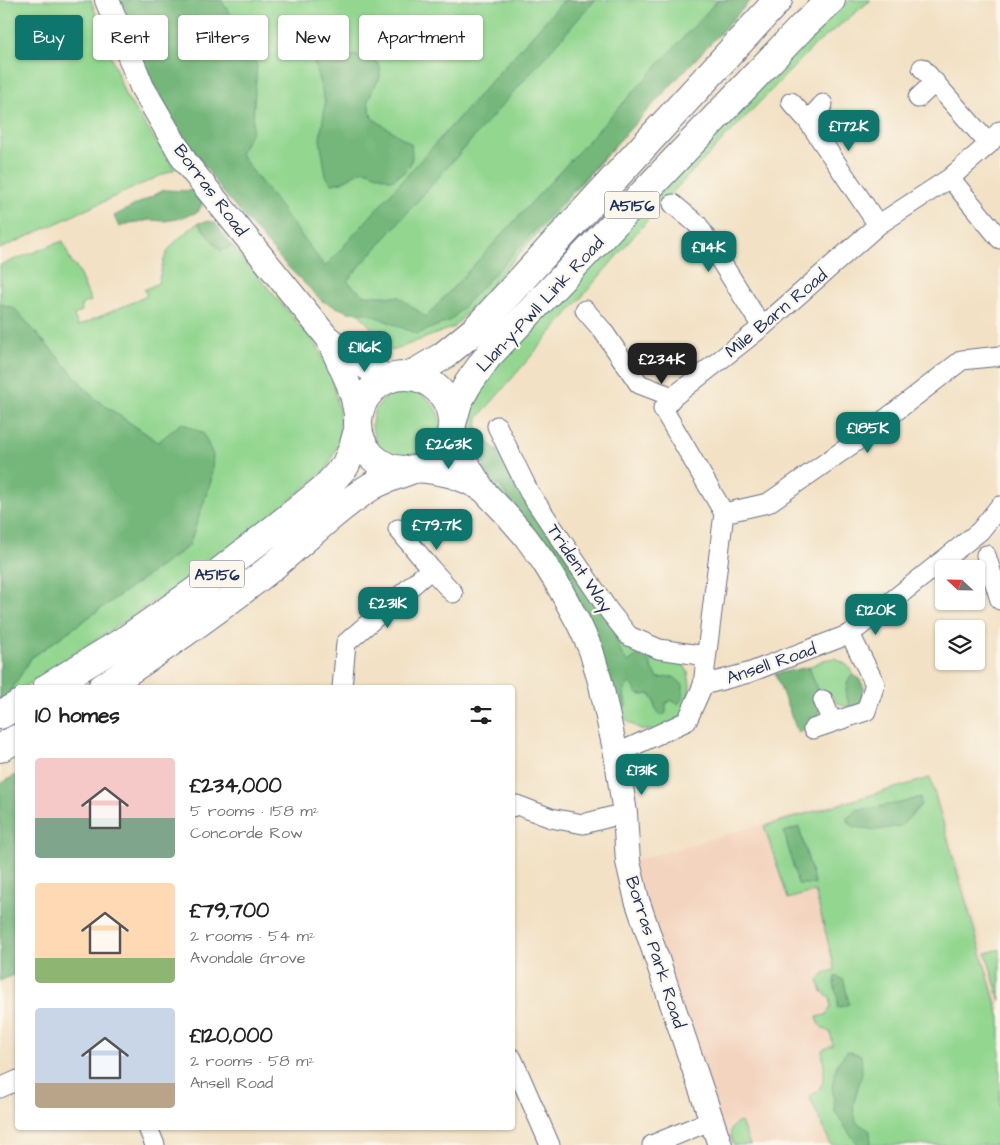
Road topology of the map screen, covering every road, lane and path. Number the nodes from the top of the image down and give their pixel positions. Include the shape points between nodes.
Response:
1 (107, 0) edge
2 (778, 0) edge
3 (831, 0) edge
4 (922, 68) dead end
5 (935, 82) junction
6 (918, 98) dead end
7 (791, 102) dead end
8 (823, 104) dead end
9 (808, 121) junction
10 (994, 138) edge
11 (950, 178) junction
12 (673, 204) dead end
13 (878, 225) junction
14 (1000, 239) edge
15 (585, 310) dead end
16 (762, 327) junction
17 (328, 338) junction
18 (1000, 356) edge
19 (402, 377) junction
20 (673, 397) junction
21 (497, 426) dead end
22 (358, 427) junction
23 (452, 427) junction
24 (413, 470) junction
25 (484, 491) junction
26 (1000, 506) edge
27 (724, 513) junction
28 (398, 529) dead end
29 (980, 531) junction
30 (993, 561) edge
31 (430, 569) junction
32 (453, 593) dead end
33 (1000, 600) edge
34 (850, 634) junction
35 (706, 656) junction
36 (52, 685) edge
37 (107, 685) edge
38 (342, 685) edge
39 (703, 685) junction
40 (823, 700) dead end
41 (15, 707) edge
42 (0, 715) edge
43 (832, 722) junction
44 (813, 729) dead end
45 (15, 740) edge
46 (0, 748) edge
47 (616, 754) junction
48 (515, 806) edge
49 (626, 814) junction
50 (515, 1065) edge
51 (15, 1081) edge
52 (0, 1088) edge
53 (712, 1120) junction
54 (149, 1130) edge
55 (155, 1145) edge
56 (550, 1145) edge
57 (652, 1145) edge
58 (720, 1145) edge

1 - 17 street, Borras Road via 142,87 186,164
2 - 19 highway, Llan-y-Pwll Link Road / A5156 via 475,330 442,356
3 - 23 highway, Llan-y-Pwll Link Road / A5156 via 488,356 458,402
4 - 5 street
5 - 6 street
5 - 10 street
7 - 9 street
8 - 9 street
9 - 13 street
10 - 11 street, Mile Barn Road
11 - 13 street, Mile Barn Road
11 - 14 street
12 - 16 street via 698,225
13 - 16 street, Mile Barn Road
15 - 20 street via 639,384
16 - 20 street, Mile Barn Road
17 - 19 street, Borras Road via 367,368
17 - 22 street, Borras Road via 348,382
18 - 27 street via 962,360 861,438 768,503
19 - 22 highway via 379,384 368,395 360,408
19 - 23 highway via 424,380 436,387 451,410
20 - 27 street via 664,409
21 - 35 street, Trident Way via 530,492 629,636 659,649
22 - 24 highway via 363,444 382,465 396,470
22 - 36 highway, A5156 via 354,448 345,466 326,486 187,597
23 - 24 highway via 448,443 440,455 429,464
23 - 25 street, Borras Park Road via 463,456
24 - 25 street, Borras Park Road via 454,476
24 - 37 highway, A5156 via 383,480 357,497 209,615
25 - 47 street, Borras Park Road via 543,561 579,624 601,685
26 - 29 street, Ansell Road
27 - 35 street
28 - 31 street
29 - 30 street
29 - 34 street, Ansell Road
30 - 33 street
31 - 32 street
31 - 38 street via 346,643
34 - 39 street, Ansell Road via 748,673
34 - 43 street via 875,684 866,711
35 - 39 street
39 - 47 street via 687,721
40 - 43 street
41 - 42 highway
43 - 44 street
45 - 46 highway
47 - 49 street, Borras Park Road
48 - 49 street via 582,824
49 - 53 street, Borras Park Road via 628,862 636,900
50 - 56 street
51 - 52 street
53 - 57 street
53 - 58 street, Borras Park Road
54 - 55 street

